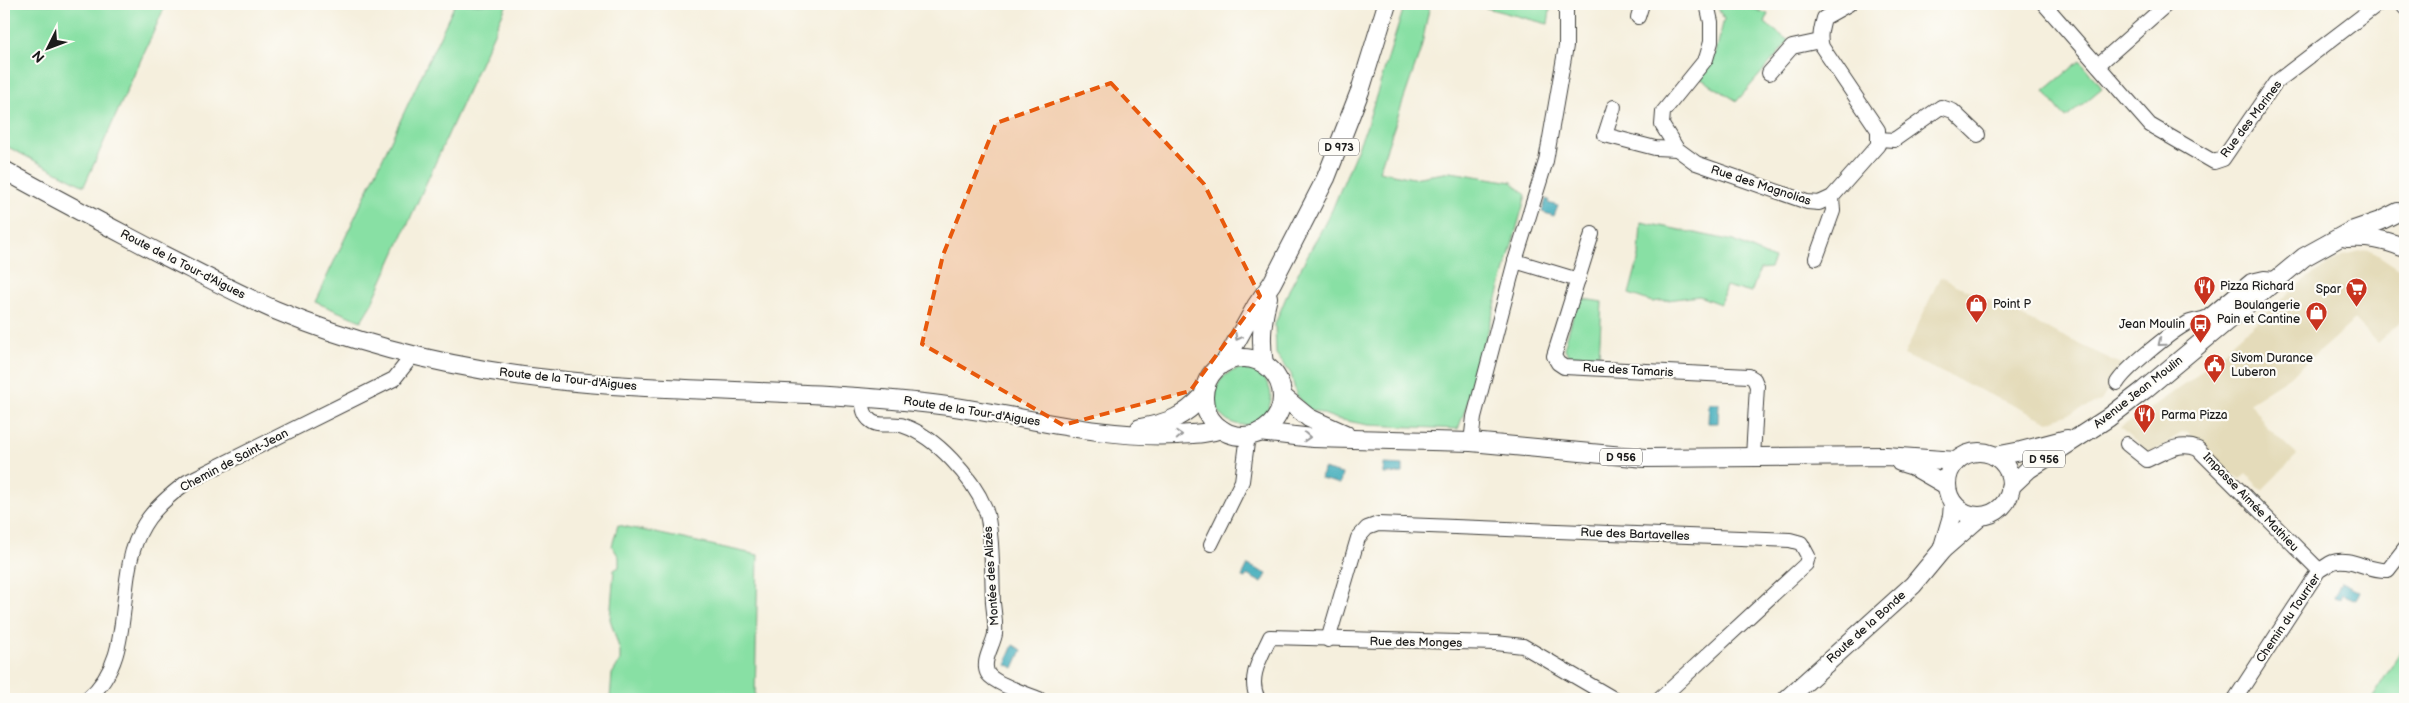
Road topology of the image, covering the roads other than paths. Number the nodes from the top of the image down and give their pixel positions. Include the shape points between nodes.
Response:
1 (1387, 4) edge
2 (1566, 4) edge
3 (1707, 4) edge
4 (1849, 4) edge
5 (2044, 4) edge
6 (2167, 4) edge
7 (2378, 4) edge
8 (2402, 4) edge
9 (2405, 8) edge
10 (1820, 41) junction
11 (2098, 65) junction
12 (1769, 73) dead end
13 (1614, 107) dead end
14 (1978, 136) dead end
15 (1879, 139) junction
16 (1677, 149) junction
17 (4, 170) edge
18 (1832, 197) junction
19 (2402, 207) edge
20 (1592, 234) dead end
21 (2337, 239) junction
22 (2404, 248) edge
23 (1816, 258) dead end
24 (1515, 261) junction
25 (2275, 279) junction
26 (1578, 280) junction
27 (1272, 282) junction
28 (413, 355) junction
29 (1224, 362) junction
30 (1264, 364) junction
31 (2117, 383) dead end
32 (1204, 395) junction
33 (1282, 396) junction
34 (862, 397) junction
35 (1221, 429) junction
36 (1113, 433) junction
37 (1254, 434) junction
38 (2081, 435) junction
39 (1357, 439) junction
40 (1471, 442) junction
41 (2127, 444) dead end
42 (1886, 456) junction
43 (1994, 456) junction
44 (1753, 457) junction
45 (1956, 461) junction
46 (1946, 486) junction
47 (2010, 488) junction
48 (1953, 503) junction
49 (1981, 516) junction
50 (1211, 544) dead end
51 (2405, 548) edge
52 (1942, 550) junction
53 (2319, 570) junction
54 (1328, 640) junction
55 (86, 699) edge
56 (1039, 699) edge
57 (1258, 699) edge
58 (1614, 699) edge
59 (1660, 699) edge
60 (1787, 699) edge
61 (2235, 699) edge

1 - 27 main road, D 973 via 1337,153
2 - 24 street via 1566,46 1546,161
3 - 16 street, Rue des Magnolias via 1711,36 1706,59 1664,112 1662,125
4 - 10 street via 1824,18
5 - 11 street, Rue des Marines
6 - 11 street
7 - 11 street, Rue des Marines via 2275,83 2223,159 2214,162 2150,125
8 - 9 street
10 - 12 street via 1792,47
10 - 15 street via 1878,130
13 - 16 street via 1605,134 1655,148
14 - 15 street via 1953,111 1941,107 1894,140
15 - 18 street via 1878,145
16 - 18 street, Rue des Magnolias via 1696,163 1807,202 1819,203
17 - 28 main road, Route de la Tour-d'Aigues via 268,307
18 - 23 street via 1833,211
19 - 21 main road, Avenue Jean Moulin / D 956
19 - 22 main road via 2395,230
20 - 26 street, Rue des Tamaris
21 - 22 main road, Avenue Jean Moulin / D 956 via 2372,237
21 - 25 main road, Avenue Jean Moulin / D 956 via 2304,257
24 - 26 street
24 - 40 street via 1474,417
25 -> 31 street via 2250,281 2208,317 2186,323
25 - 38 main road, Avenue Jean Moulin / D 956 via 2144,390
26 - 44 street, Rue des Tamaris via 1554,356 1558,363 1564,367 1749,376 1757,386
27 -> 29 main road, D 973
27 - 30 main road, D 973 via 1261,324
28 - 34 main road, Route de la Tour-d'Aigues via 540,378 625,386
28 - 55 street, Chemin de Saint-Jean via 394,379 187,482 164,501 143,526 133,551 119,648 102,682
29 - 30 main road via 1245,358
29 - 32 main road via 1210,376
30 - 33 main road via 1277,378
32 - 35 main road via 1205,408
32 - 36 main road, Route de la Tour-d'Aigues via 1179,417 1158,425
33 - 37 main road via 1276,418
33 - 39 main road, D 956 via 1309,418
34 - 36 main road, Route de la Tour-d'Aigues via 936,404
34 - 56 street, Montée des Alizés via 869,420 915,430 938,447 970,481 986,510 990,549 995,633 985,665 994,679
36 -> 35 main road, Route de la Tour-d'Aigues via 1146,436 1210,433
35 - 37 main road via 1230,434
37 -> 39 main road, D 956
37 - 50 street via 1242,481
38 - 43 main road, Avenue Jean Moulin / D 956
38 - 47 main road, Avenue Jean Moulin / D 956 via 2029,469
39 - 40 main road, D 956
40 - 44 main road, D 956 via 1638,458
41 - 53 street, Impasse Aimée Mathieu via 2147,460 2180,445 2188,444 2198,449
42 - 44 main road, D 956
42 - 45 main road, D 956
42 - 46 main road, D 956 via 1913,466
43 - 45 main road via 1987,452 1970,452
43 - 47 main road via 2007,469
45 - 46 main road via 1950,468
46 - 48 main road
47 - 49 main road via 1998,510
48 - 49 main road via 1970,515
48 - 52 main road, Route de la Bonde
49 - 52 main road, Route de la Bonde
51 - 53 street, Chemin du Tourrier via 2388,570 2334,562
52 - 60 main road, Route de la Bonde via 1913,585
53 - 61 street, Chemin du Tourrier
54 - 57 street, Rue des Monges via 1270,637 1255,672 1252,689
54 - 58 street, Rue des Monges via 1523,646
54 - 59 street, Rue des Bartavelles via 1358,538 1367,528 1378,524 1790,540 1801,543 1808,556 1806,564

